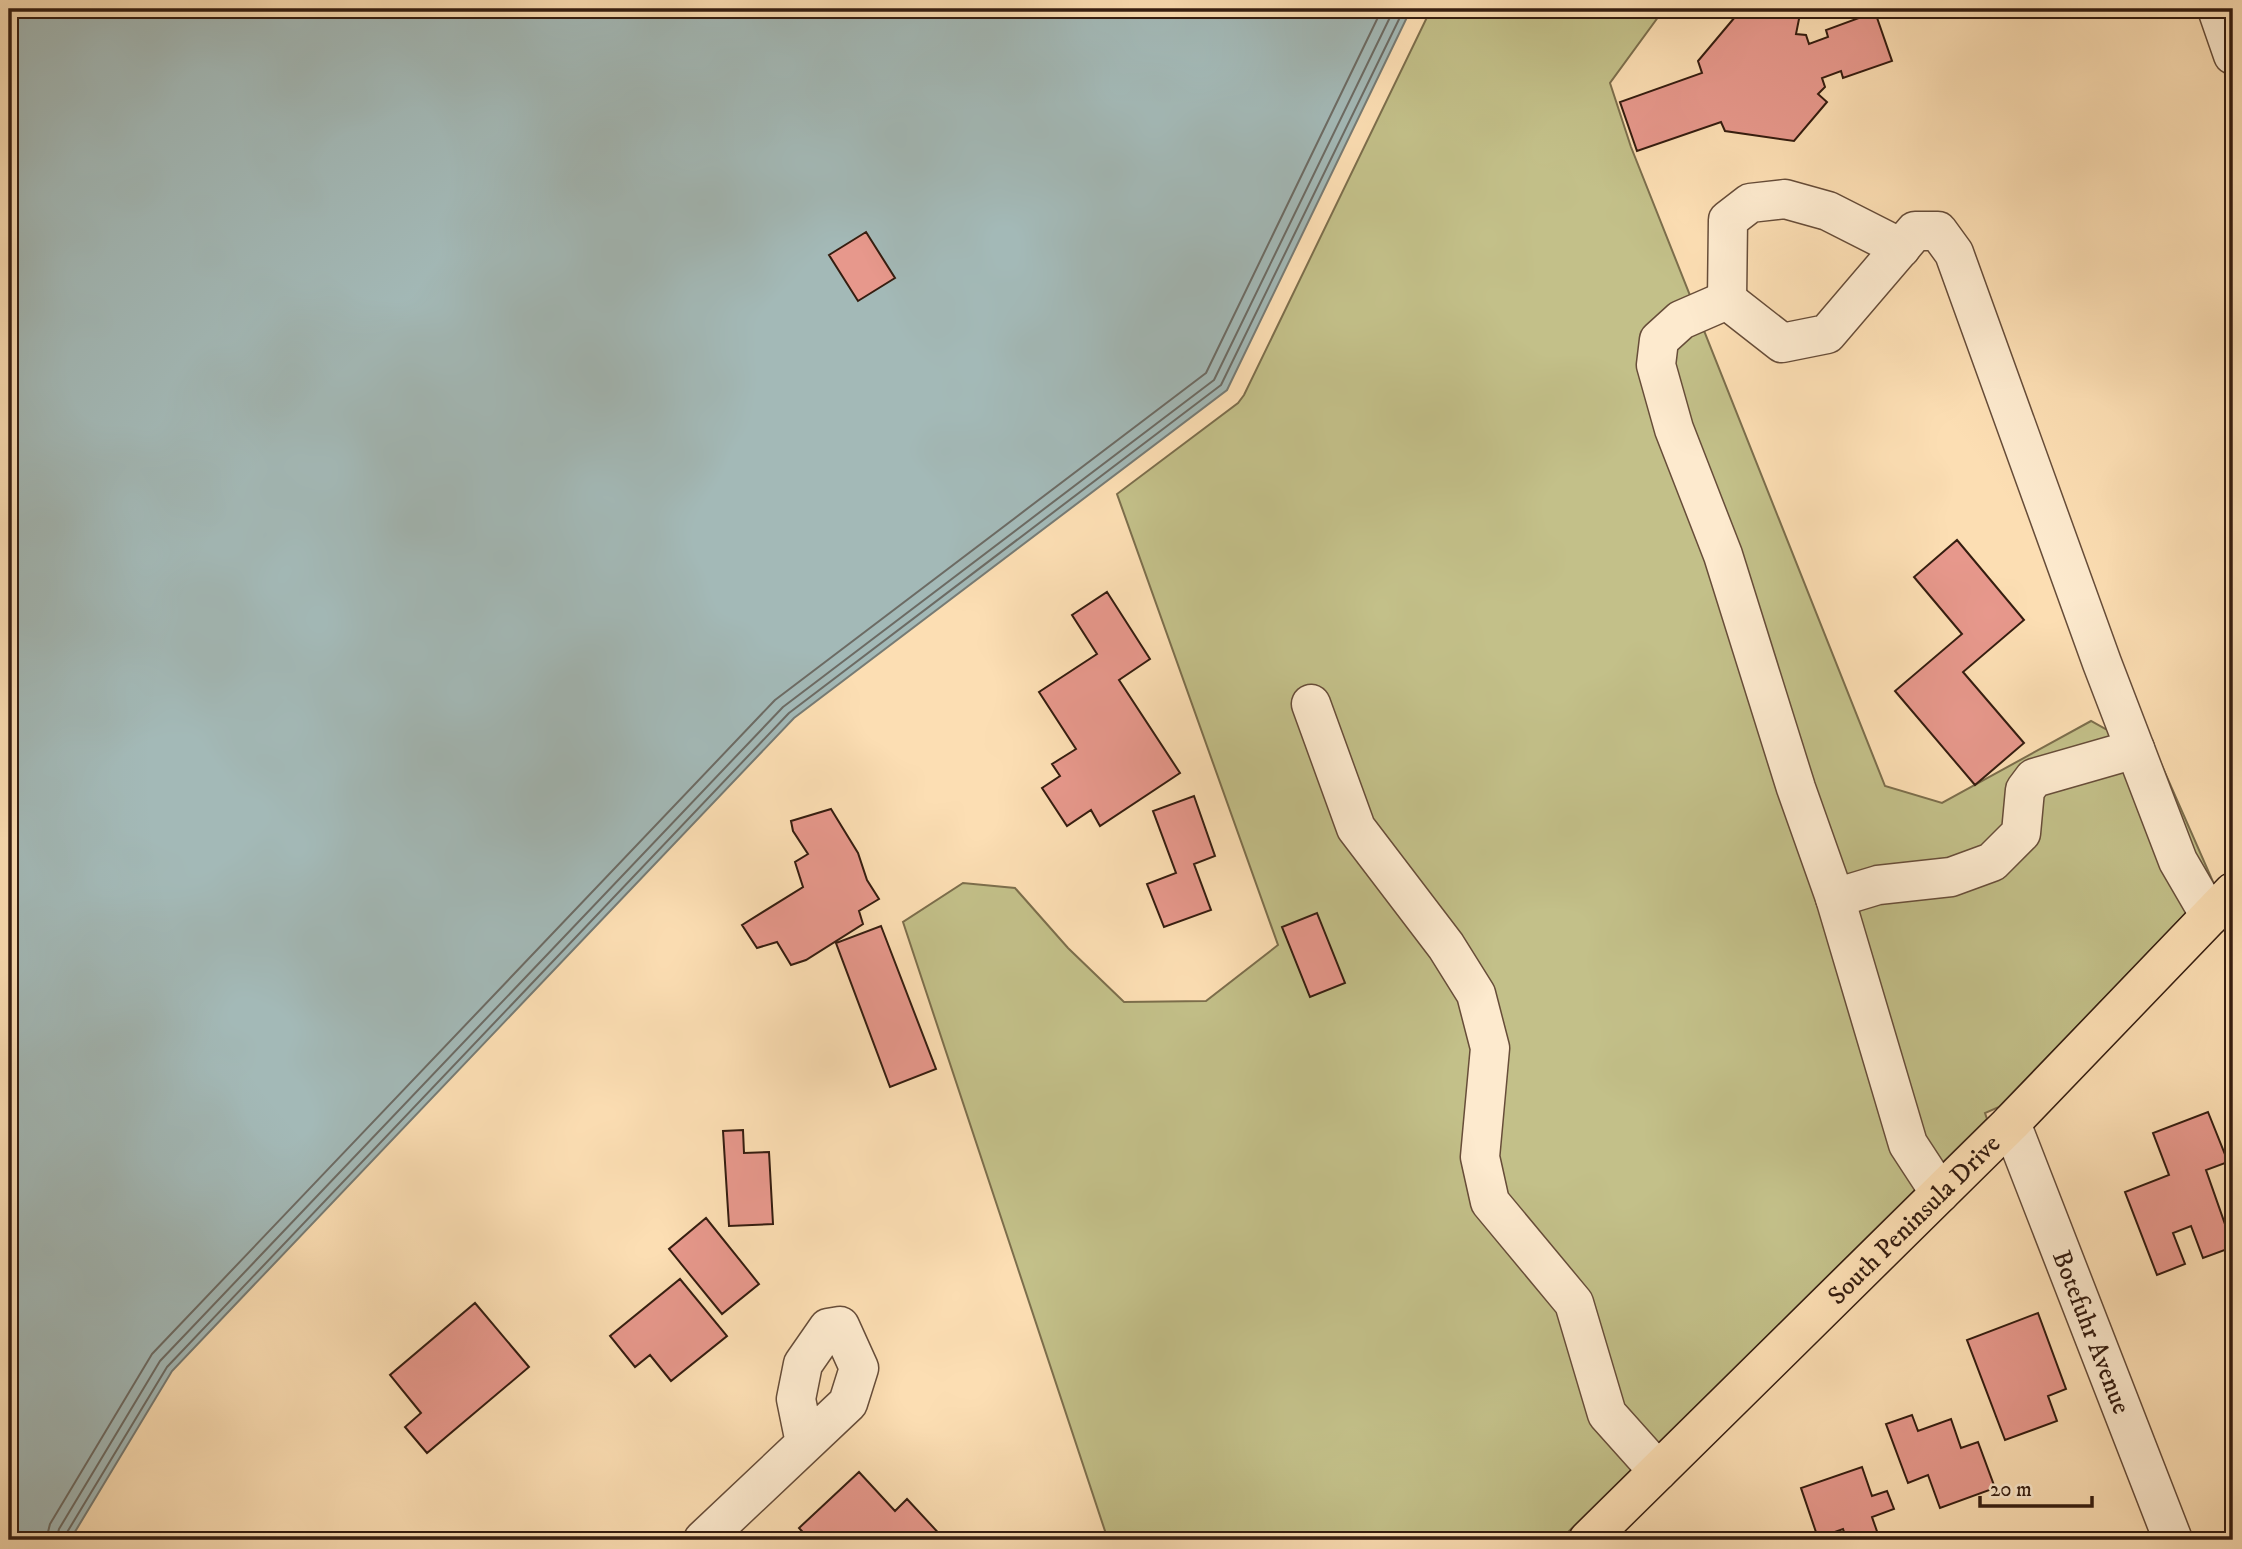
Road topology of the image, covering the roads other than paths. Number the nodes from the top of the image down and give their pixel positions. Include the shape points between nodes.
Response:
1 (2217, 9) edge
2 (2233, 55) edge
3 (1901, 248) junction
4 (1727, 300) junction
5 (1311, 704) dead end
6 (2135, 749) junction
7 (1835, 898) junction
8 (2222, 904) edge
9 (2011, 1123) junction
10 (1940, 1193) junction
11 (805, 1443) dead end
12 (1658, 1471) junction
13 (703, 1540) edge
14 (1588, 1540) edge
15 (2173, 1540) edge

1 - 2 street
3 - 4 street via 1827,334 1782,343
3 - 4 street via 1828,211 1785,199 1750,202 1728,220
3 - 6 street via 1916,232 1938,231 1954,253
4 - 7 street via 1681,320 1659,340 1656,365
5 - 12 street via 1356,828 1446,946 1476,994 1490,1048 1480,1157 1490,1202 1574,1303 1607,1414
6 - 7 street via 2034,778 2025,790 2021,833 1992,862 1951,877 1878,885
6 - 8 street via 2178,861
7 - 10 street via 1908,1144
8 - 9 main road, South Peninsula Drive
9 - 10 main road, South Peninsula Drive
9 - 15 street, Botefuhr Avenue
10 - 12 main road, South Peninsula Drive
11 - 13 street
12 - 14 main road, South Peninsula Drive

